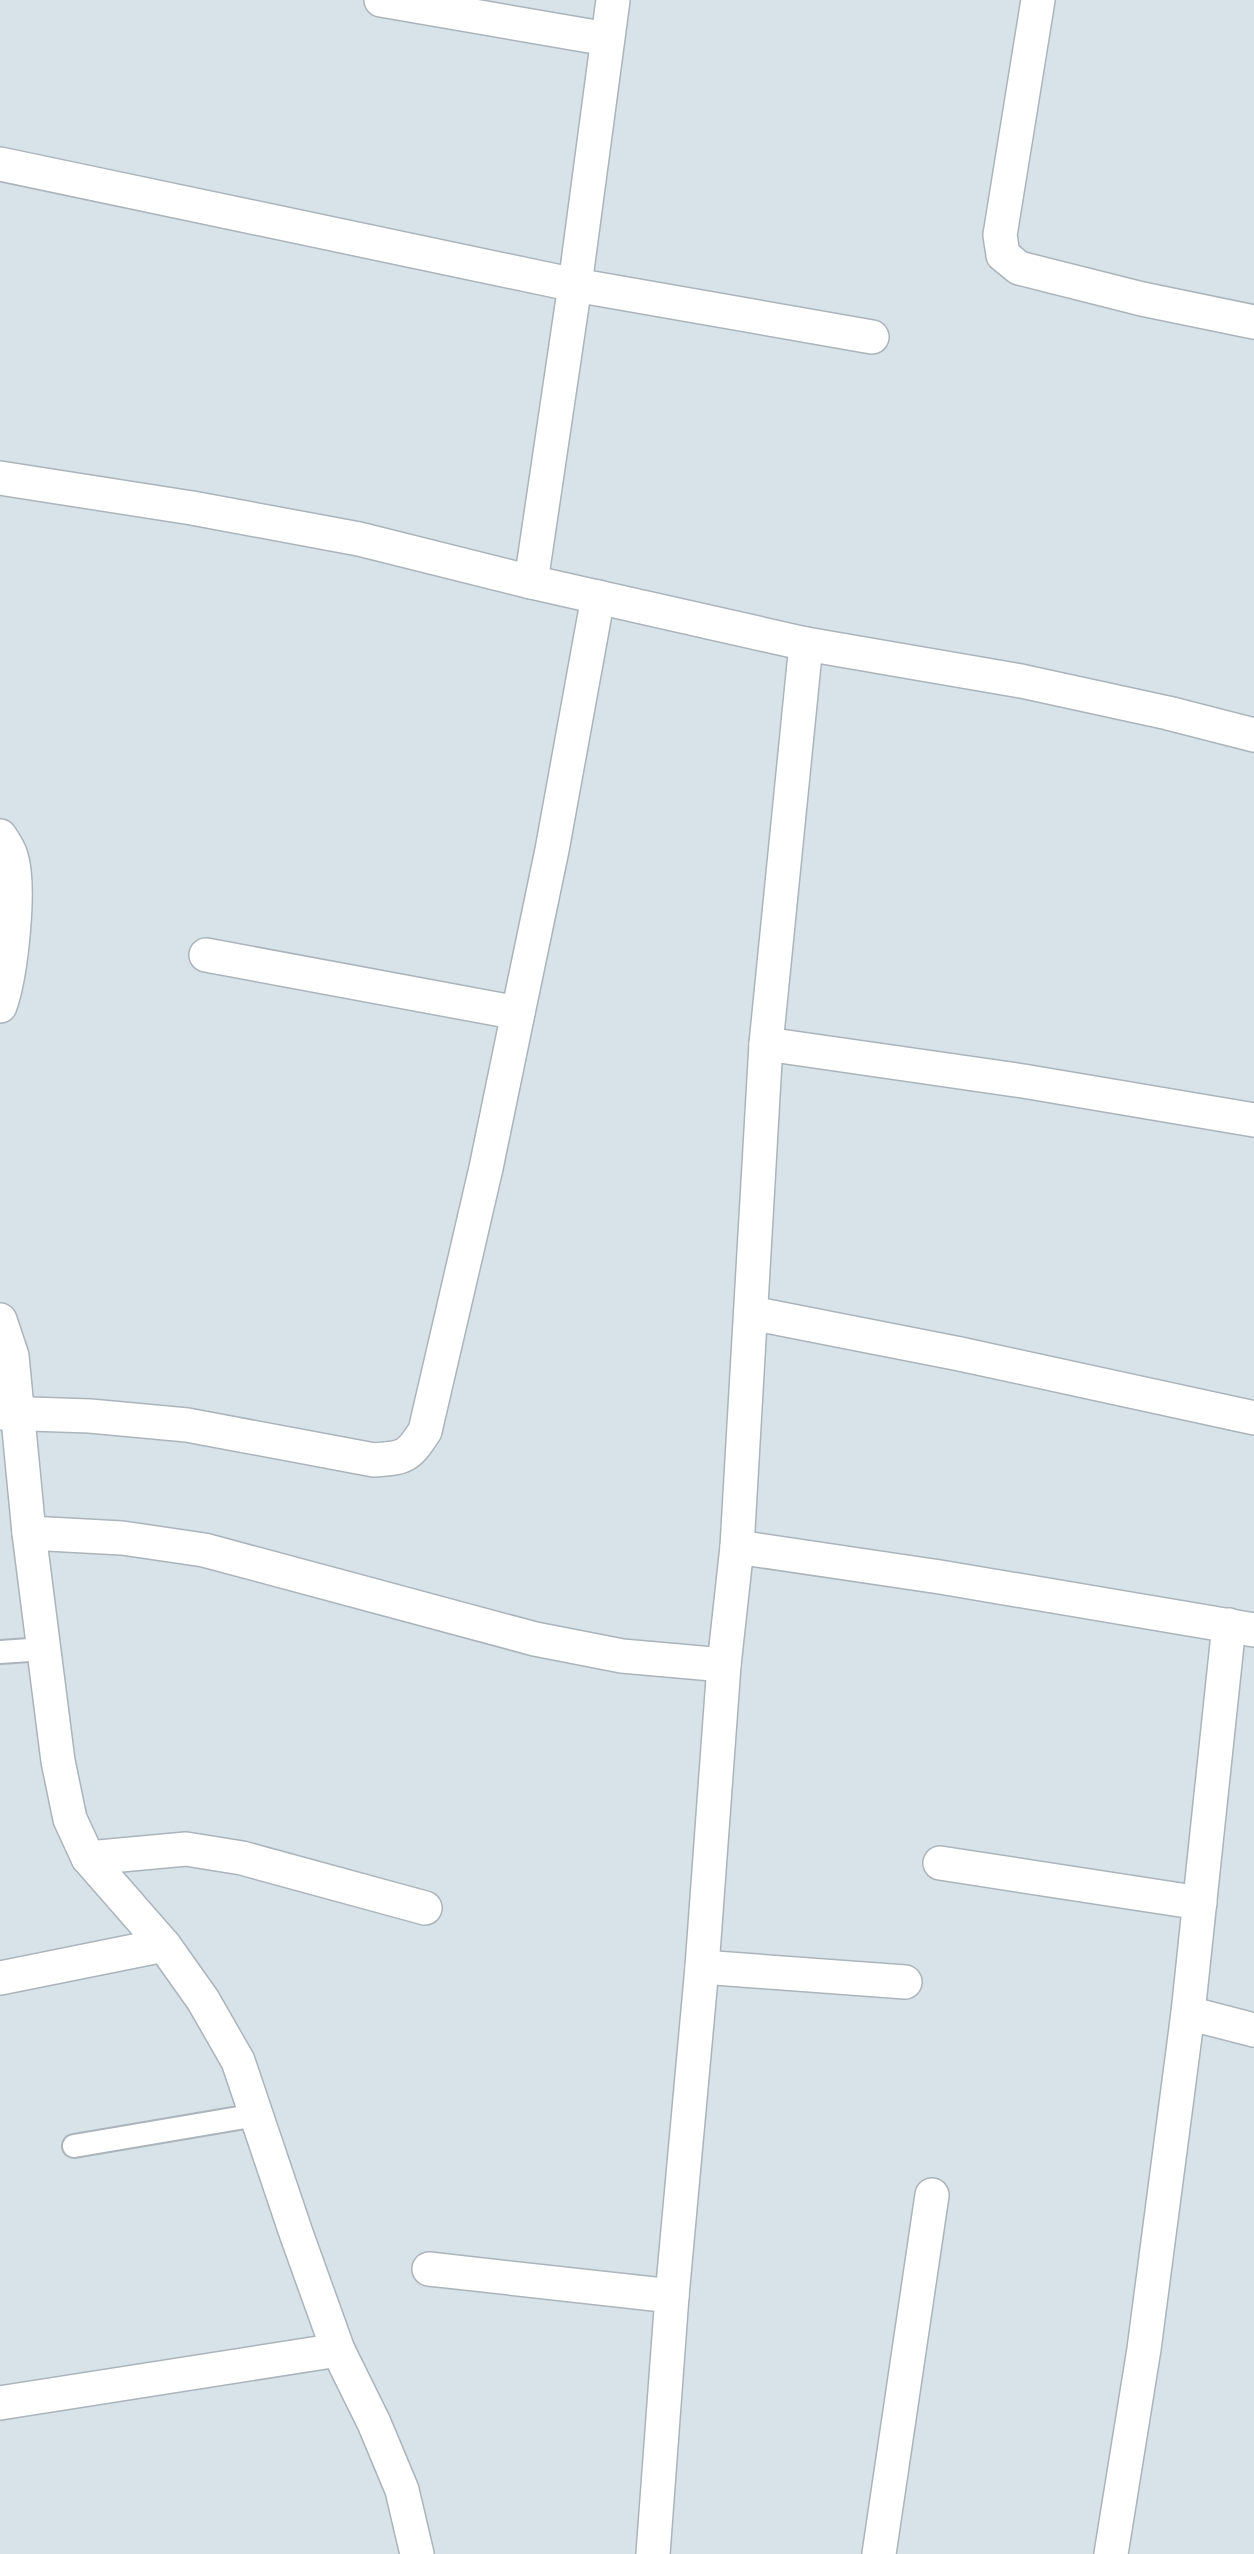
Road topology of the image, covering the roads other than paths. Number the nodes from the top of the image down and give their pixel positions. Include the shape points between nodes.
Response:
1 (381, 0) edge
2 (613, 0) edge
3 (1038, 0) edge
4 (607, 39) junction
5 (0, 164) edge
6 (575, 285) junction
7 (1254, 322) edge
8 (872, 338) dead end
9 (0, 478) edge
10 (531, 582) junction
11 (598, 597) junction
12 (806, 644) junction
13 (1254, 735) edge
14 (0, 836) edge
15 (6, 937) edge
16 (206, 955) dead end
17 (0, 1006) edge
18 (518, 1013) junction
19 (766, 1044) junction
20 (1254, 1120) edge
21 (751, 1313) junction
22 (0, 1320) edge
23 (9, 1413) edge
24 (1254, 1418) edge
25 (29, 1533) junction
26 (737, 1547) junction
27 (1241, 1627) edge
28 (44, 1649) junction
29 (0, 1652) edge
30 (724, 1665) junction
31 (88, 1858) junction
32 (940, 1863) dead end
33 (1200, 1903) junction
34 (425, 1908) dead end
35 (164, 1945) junction
36 (702, 1967) junction
37 (0, 1978) edge
38 (905, 1982) dead end
39 (1188, 2013) junction
40 (1254, 2030) edge
41 (256, 2115) junction
42 (74, 2146) dead end
43 (932, 2195) dead end
44 (429, 2269) dead end
45 (672, 2296) junction
46 (338, 2350) junction
47 (0, 2403) edge
48 (417, 2554) edge
49 (653, 2554) edge
50 (879, 2554) edge
51 (1110, 2554) edge

1 - 4 street
2 - 4 street
3 - 7 street via 1000,234 1003,255 1018,268
4 - 6 street
5 - 6 street
6 - 8 street
6 - 10 street
9 - 10 street via 359,539
10 - 11 street
11 - 12 street
11 - 18 street
12 - 13 street via 1021,681
12 - 19 street
14 - 15 street via 11,856 16,894
15 - 17 street via 6,990
16 - 18 street
18 - 23 street via 425,1431 413,1449 399,1459 374,1460 187,1425
19 - 20 street
19 - 21 street
21 - 24 street
21 - 26 street
22 - 23 street via 12,1356
23 - 25 street
25 - 28 street
25 - 30 street via 122,1538 204,1550 535,1639 622,1656
26 - 27 street
26 - 30 street
27 - 33 street
28 - 29 lane
28 - 31 street via 58,1761 70,1819
30 - 36 street
31 - 34 street via 186,1849 242,1858
31 - 35 street
32 - 33 street
33 - 39 street
35 - 37 street
35 - 41 street via 203,2000 238,2061
36 - 38 street
36 - 45 street
39 - 40 street
39 - 51 street via 1144,2349
41 - 42 lane
41 - 46 street
43 - 50 street
44 - 45 street
45 - 49 street
46 - 47 street
46 - 48 street via 402,2490

